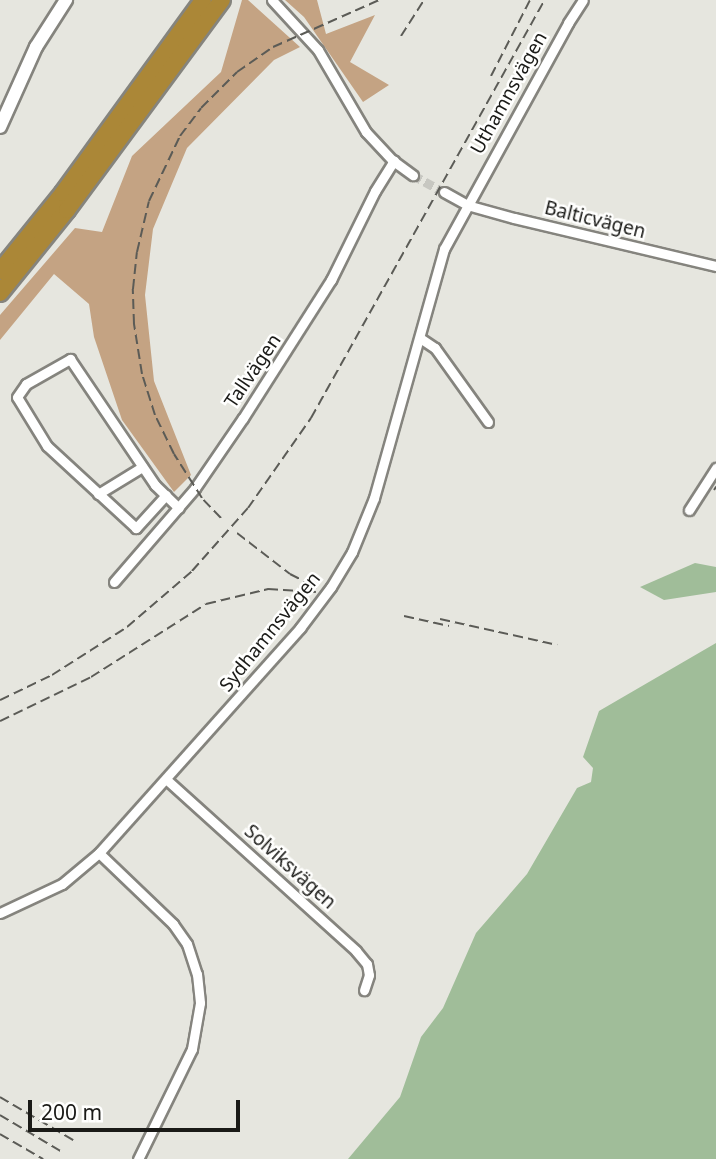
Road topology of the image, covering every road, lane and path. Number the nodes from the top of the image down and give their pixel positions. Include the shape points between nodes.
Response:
1 (66, 0) edge
2 (190, 0) edge
3 (204, 0) edge
4 (222, 0) edge
5 (272, 0) edge
6 (583, 0) edge
7 (134, 96) junction
8 (0, 127) edge
9 (394, 161) junction
10 (413, 175) tunnel mouth
11 (444, 192) tunnel mouth
12 (467, 205) junction
13 (716, 266) edge
14 (0, 271) edge
15 (0, 293) edge
16 (420, 338) junction
17 (488, 422) dead end
18 (142, 467) junction
19 (716, 468) edge
20 (98, 494) junction
21 (166, 495) junction
22 (179, 508) junction
23 (689, 510) dead end
24 (114, 582) dead end
25 (167, 780) junction
26 (99, 853) junction
27 (0, 913) edge
28 (364, 990) dead end
29 (138, 1159) edge

1 - 8 main road via 36,47
2 - 7 highway
3 - 7 highway
4 - 15 highway via 75,200
5 - 9 street via 318,50 366,132
6 - 12 street, Uthamnsvägen
7 - 14 highway
9 - 10 street
9 - 22 street, Tallvägen via 307,322
11 - 12 street, Balticvägen
12 - 13 street, Balticvägen
12 - 16 street, Sydhamnsvägen via 444,249
16 - 17 street via 435,348
16 - 25 street, Sydhamnsvägen via 374,498 352,552 300,628
18 - 20 street
18 - 20 street via 70,359 26,384 17,397 47,446
18 - 21 street
19 - 23 street
20 - 21 street via 136,528
21 - 22 street
22 - 24 street, Tallvägen
25 - 26 street, Sydhamnsvägen
25 - 28 street, Solviksvägen via 356,951 367,964
26 - 27 street, Sydhamnsvägen via 62,884
26 - 29 street via 173,924 187,944 197,974 200,1003 192,1049

